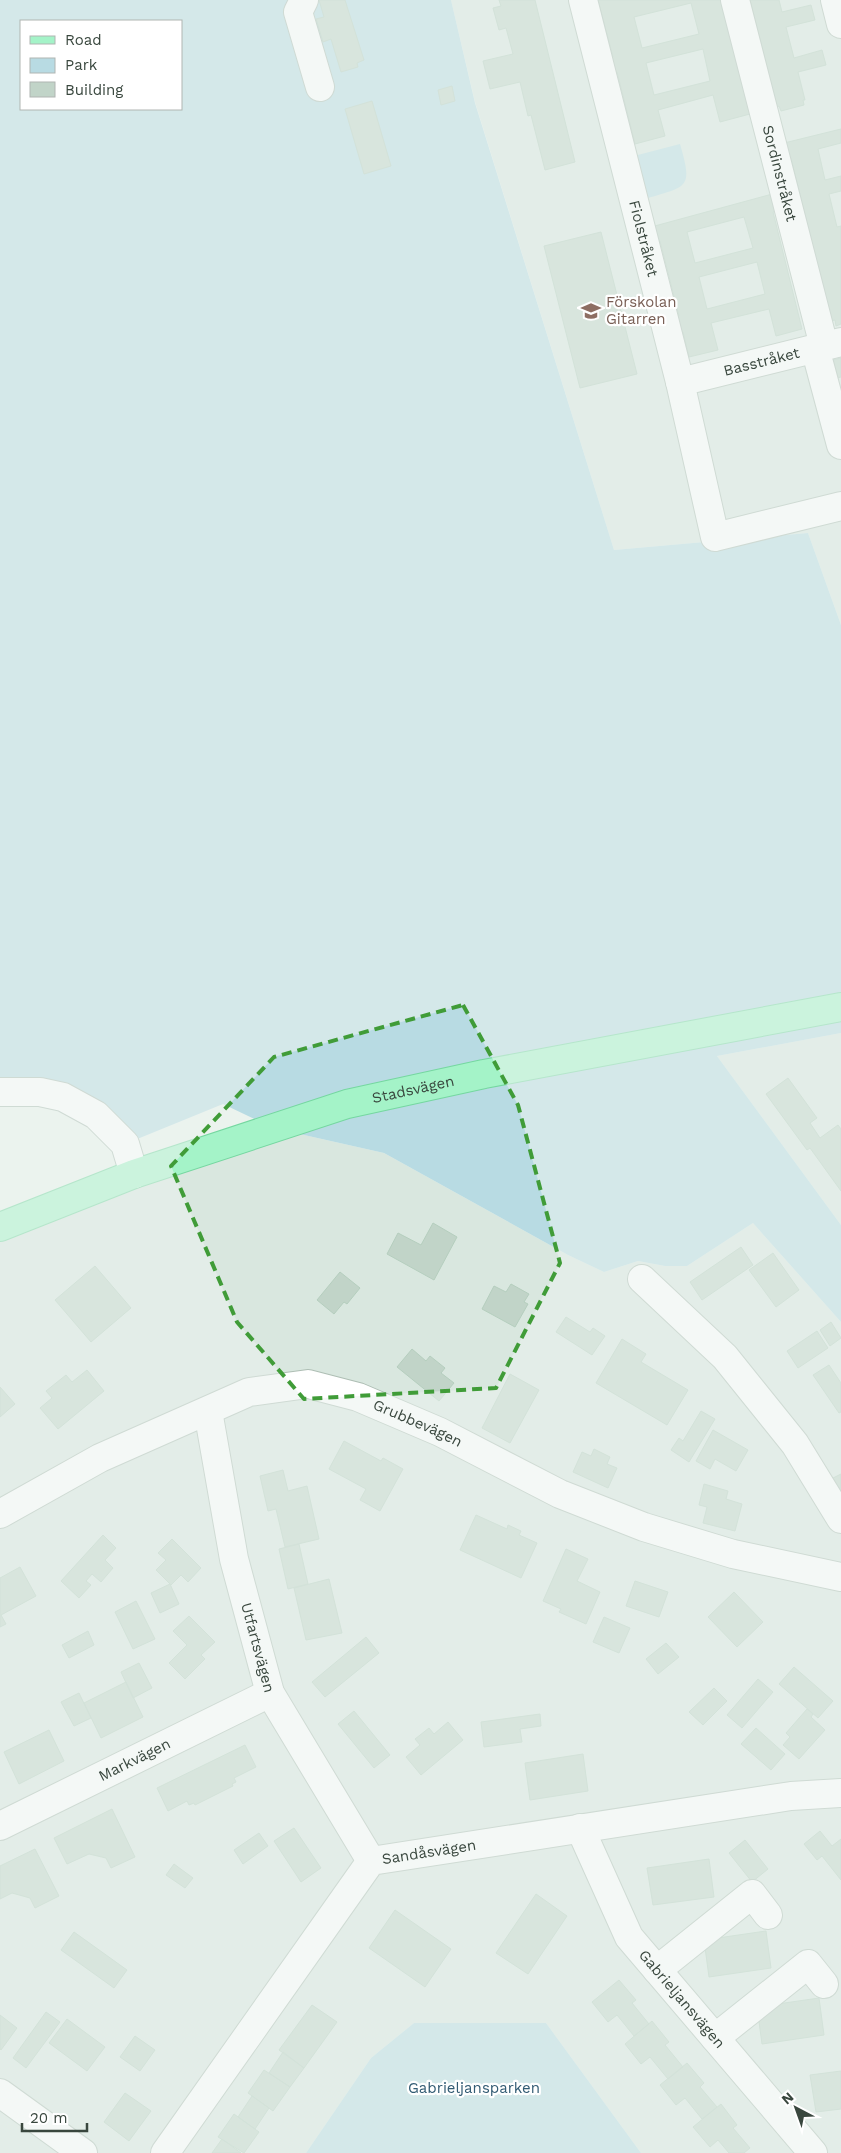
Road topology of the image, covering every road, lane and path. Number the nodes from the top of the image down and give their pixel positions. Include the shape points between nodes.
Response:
1 (304, 0) edge
2 (583, 0) edge
3 (735, 0) edge
4 (835, 0) edge
5 (841, 24) edge
6 (320, 87) dead end
7 (827, 345) edge
8 (680, 382) junction
9 (841, 444) edge
10 (841, 506) edge
11 (841, 1007) edge
12 (0, 1092) edge
13 (134, 1174) junction
14 (0, 1227) edge
15 (642, 1280) dead end
16 (208, 1411) junction
17 (0, 1514) edge
18 (841, 1519) edge
19 (841, 1577) edge
20 (270, 1693) junction
21 (841, 1793) edge
22 (0, 1826) edge
23 (580, 1828) junction
24 (371, 1862) junction
25 (768, 1915) dead end
26 (658, 1970) junction
27 (824, 1984) dead end
28 (715, 2038) junction
29 (0, 2094) edge
30 (83, 2153) edge
31 (165, 2153) edge
32 (812, 2153) edge

1 - 6 street via 298,12
2 - 8 street, Fiolstråket
3 - 7 street, Sordinstråket
4 - 5 street
7 - 8 street, Basstråket
7 - 9 street, Sordinstråket
8 - 10 street, Fiolstråket via 716,537
11 - 13 main road, Stadsvägen via 484,1074 347,1104
12 - 13 street via 40,1092 63,1097 96,1115 125,1144
13 - 14 main road, Stadsvägen
15 - 18 street via 725,1357 795,1444
16 - 17 street, Grubbevägen via 100,1458
16 - 19 street, Grubbevägen via 248,1392 308,1384 334,1390 440,1432 560,1494 644,1527 733,1554
16 - 20 street, Utfartsvägen via 234,1559
20 - 22 street, Markvägen
20 - 24 street, Utfartsvägen
21 - 23 street, Sandåsvägen via 791,1796
23 - 24 street, Sandåsvägen
23 - 26 street, Gabrieljansvägen via 629,1937
24 - 31 street, Sandåsvägen
25 - 26 street via 752,1894
26 - 28 street, Gabrieljansvägen
27 - 28 street via 808,1964
28 - 32 street, Gabrieljansvägen
29 - 30 street

